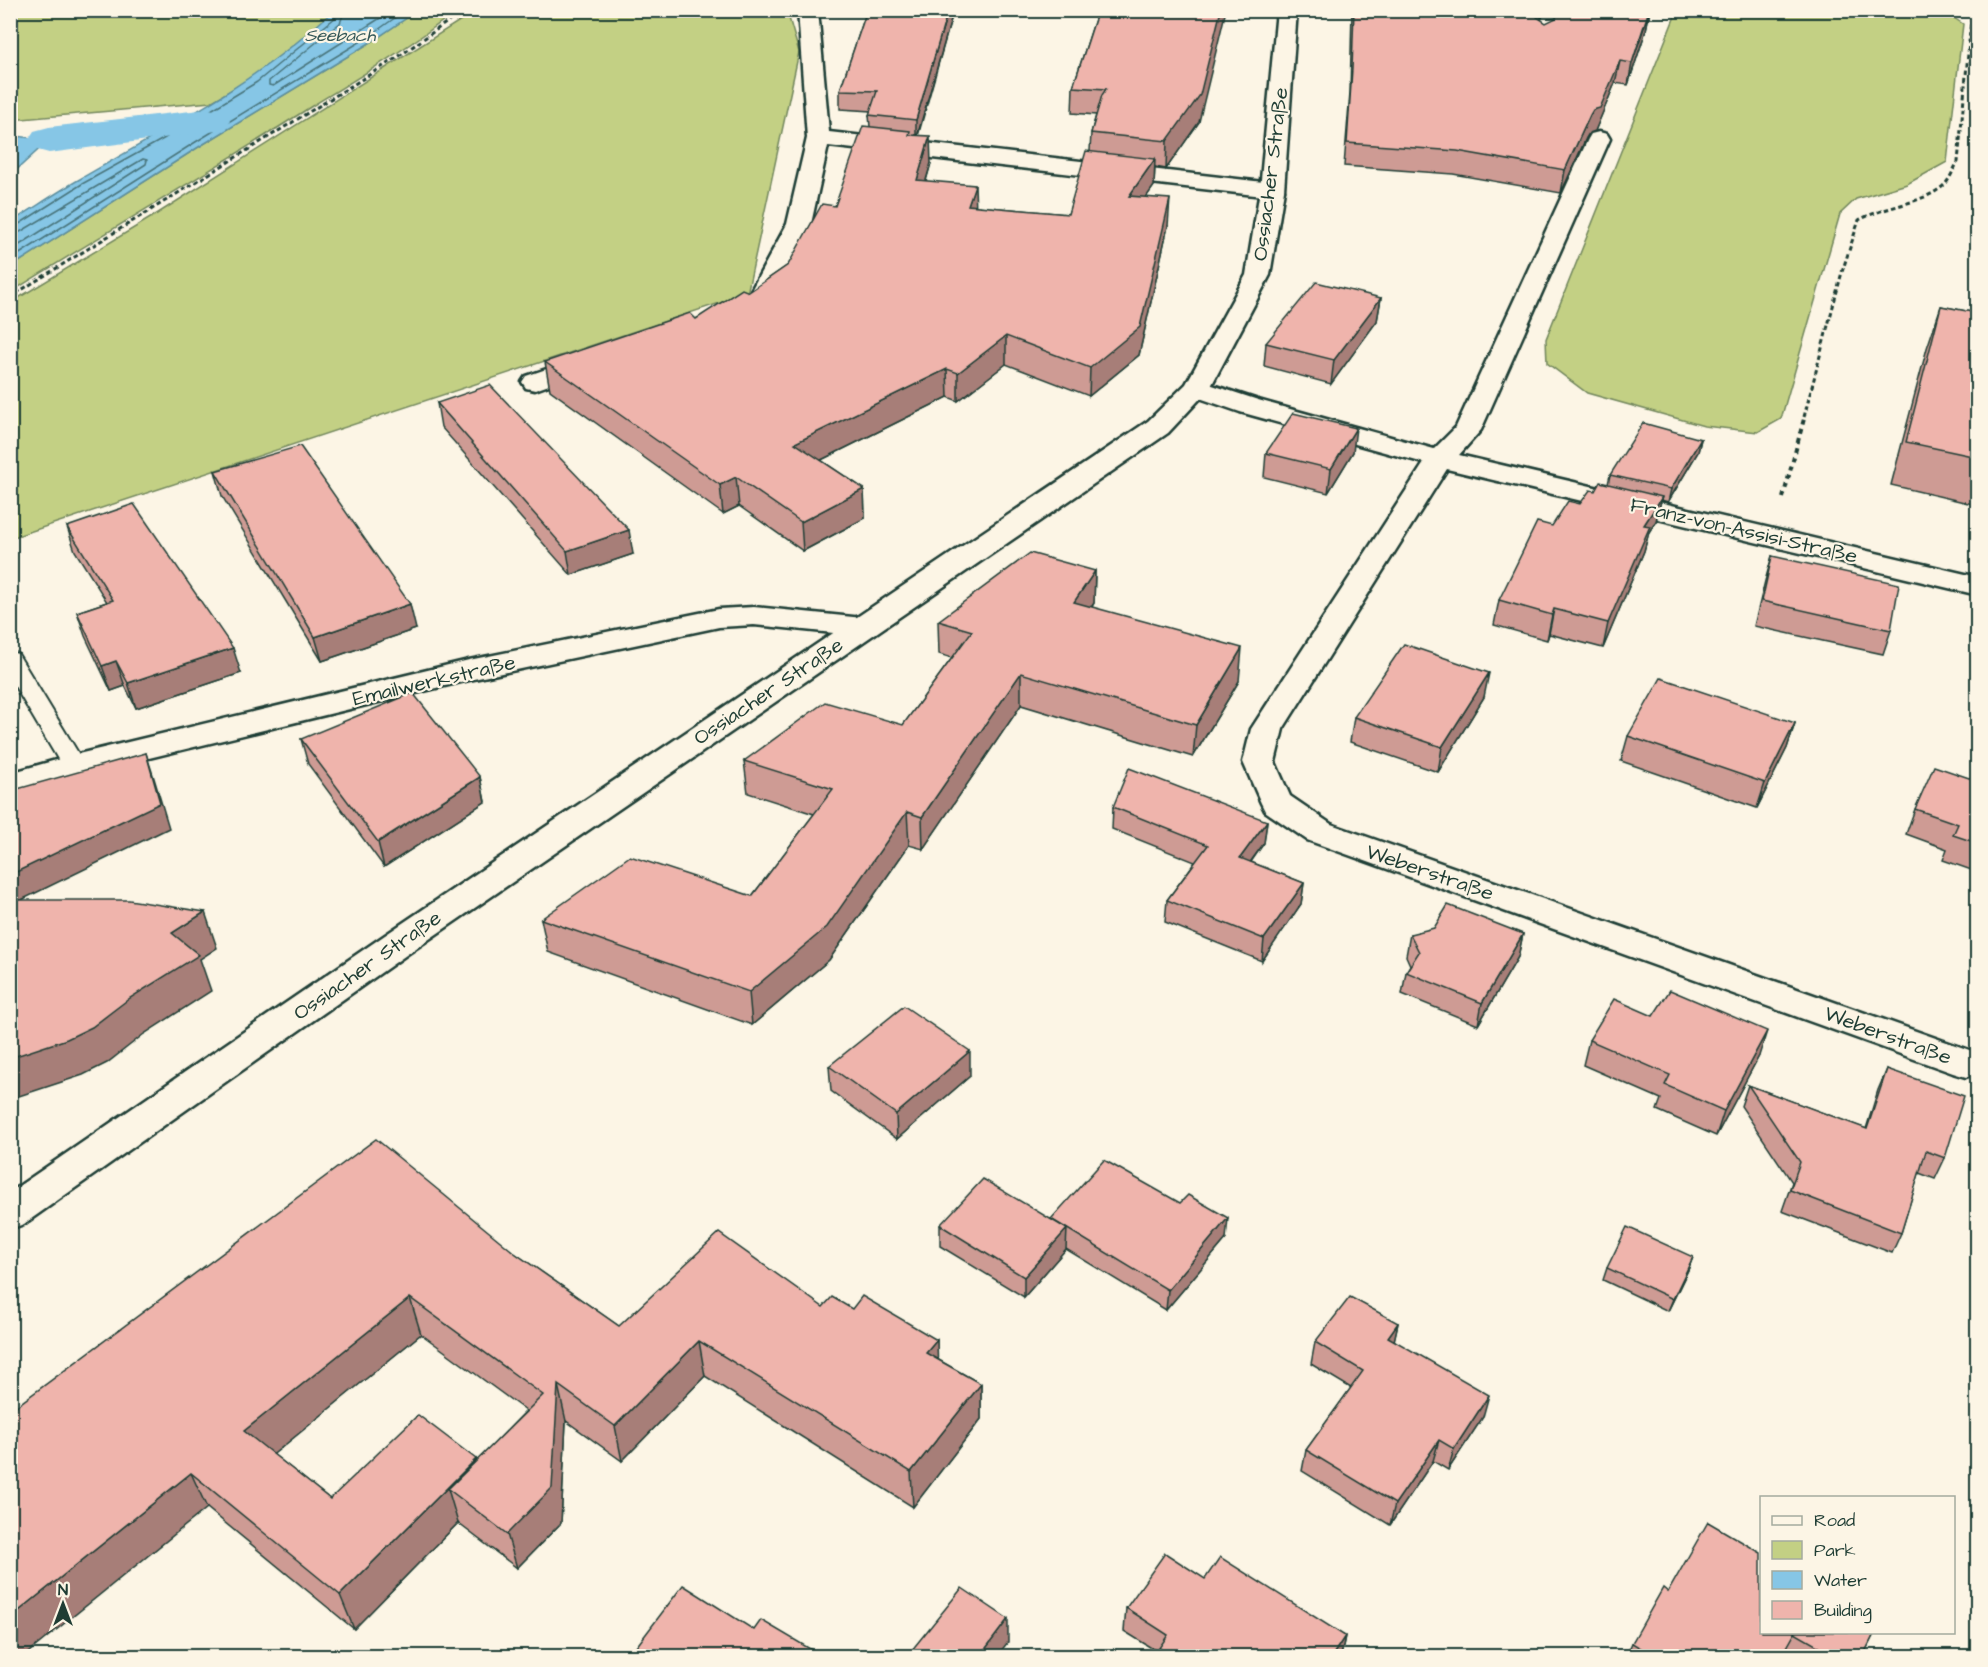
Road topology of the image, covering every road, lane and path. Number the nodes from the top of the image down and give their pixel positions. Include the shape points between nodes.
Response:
1 (464, 10) edge
2 (808, 10) edge
3 (1287, 10) edge
4 (1554, 10) edge
5 (1972, 10) edge
6 (1543, 38) edge
7 (818, 138) junction
8 (1599, 139) edge
9 (1272, 190) junction
10 (10, 297) edge
11 (724, 313) edge
12 (613, 354) edge
13 (535, 382) dead end
14 (1197, 388) junction
15 (1440, 459) junction
16 (1772, 537) junction
17 (1977, 586) edge
18 (862, 627) junction
19 (10, 659) edge
20 (74, 766) junction
21 (10, 784) edge
22 (1966, 1063) dead end
23 (10, 1213) edge

1 - 10 path via 368,76
2 - 7 street
3 - 9 street, Ossiacher Straße
4 - 6 lane
5 - 16 path via 1958,162 1946,183 1926,196 1875,211 1859,220
7 - 9 street
7 - 11 street via 800,224 758,301
8 - 15 street via 1468,430
9 - 14 street, Ossiacher Straße via 1258,275
12 - 13 street
14 - 15 street, Franz-von-Assisi-Straße
14 - 18 street, Ossiacher Straße via 1158,427
15 - 16 street, Franz-von-Assisi-Straße
15 - 22 street, Weberstraße via 1267,729 1259,762 1277,803 1319,832
16 - 17 street, Franz-von-Assisi-Straße
18 - 20 street, Emailwerkstraße via 754,616 719,618 470,670
18 - 23 street, Ossiacher Straße
19 - 20 lane
20 - 21 street, Emailwerkstraße

